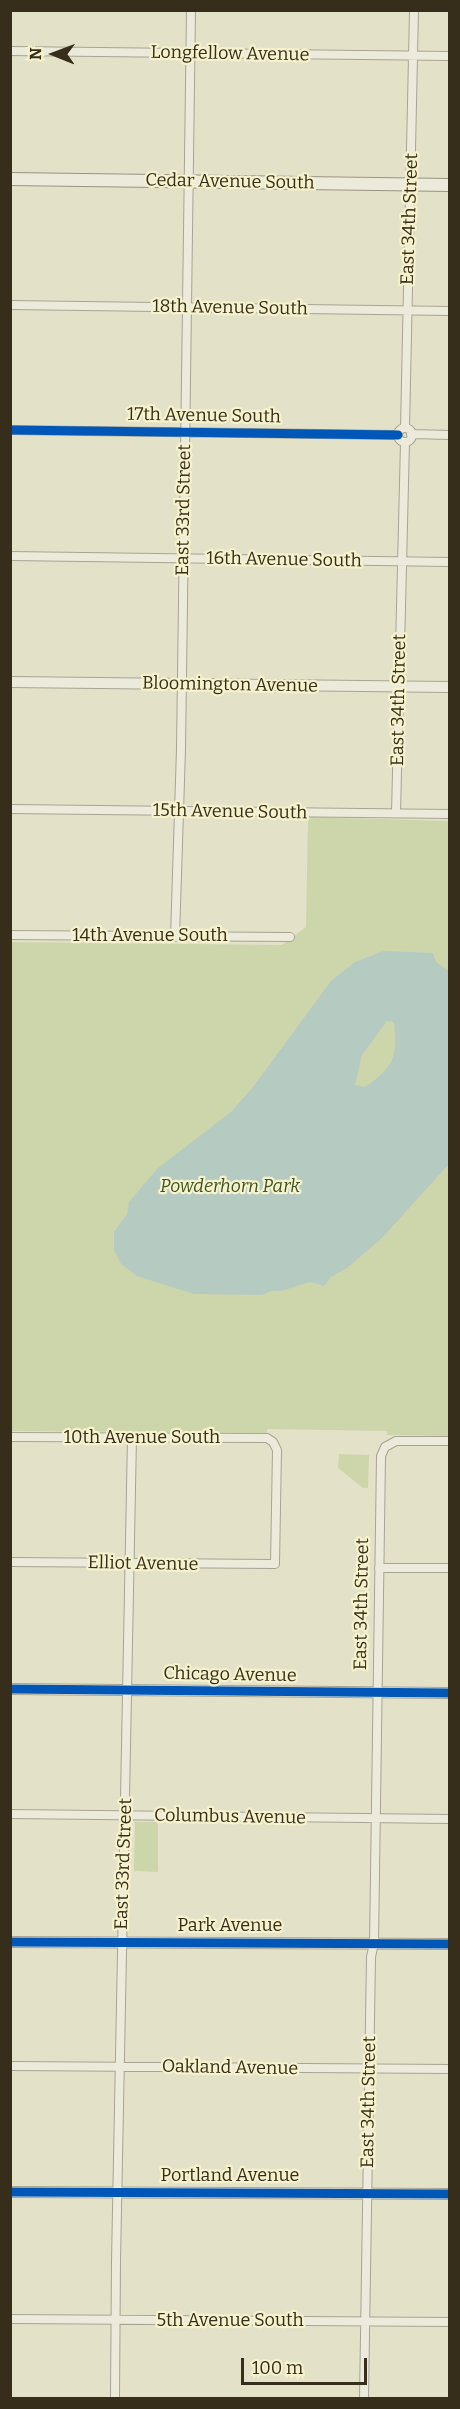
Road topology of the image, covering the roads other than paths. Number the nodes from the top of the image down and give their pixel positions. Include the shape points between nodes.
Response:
1 (191, 10) edge
2 (414, 10) edge
3 (10, 51) edge
4 (190, 54) junction
5 (414, 56) junction
6 (450, 56) edge
7 (10, 178) edge
8 (188, 182) junction
9 (411, 185) junction
10 (450, 185) edge
11 (10, 305) edge
12 (186, 308) junction
13 (408, 310) junction
14 (450, 311) edge
15 (10, 430) edge
16 (405, 432) junction
17 (185, 433) junction
18 (450, 435) edge
19 (10, 556) edge
20 (183, 559) junction
21 (403, 561) junction
22 (450, 561) edge
23 (10, 682) edge
24 (181, 684) junction
25 (400, 686) junction
26 (450, 687) edge
27 (10, 809) edge
28 (179, 810) junction
29 (396, 813) junction
30 (450, 814) edge
31 (10, 935) edge
32 (175, 937) junction
33 (290, 937) dead end
34 (10, 1437) edge
35 (132, 1437) junction
36 (450, 1441) edge
37 (10, 1562) edge
38 (130, 1564) junction
39 (275, 1564) joint
40 (379, 1568) junction
41 (450, 1568) edge
42 (10, 1689) edge
43 (128, 1690) junction
44 (377, 1693) junction
45 (450, 1693) edge
46 (10, 1814) edge
47 (126, 1815) junction
48 (376, 1818) junction
49 (450, 1819) edge
50 (10, 1942) edge
51 (122, 1942) junction
52 (374, 1943) junction
53 (450, 1944) edge
54 (10, 2066) edge
55 (119, 2066) junction
56 (369, 2069) junction
57 (450, 2069) edge
58 (117, 2191) junction
59 (10, 2192) edge
60 (368, 2193) junction
61 (450, 2194) edge
62 (10, 2319) edge
63 (116, 2320) junction
64 (365, 2322) junction
65 (450, 2322) edge
66 (116, 2398) edge
67 (364, 2398) edge

1 - 4 street, East 33rd Street
2 - 5 street, East 34th Street
3 - 4 street, Longfellow Avenue
4 - 5 street, Longfellow Avenue
4 - 8 street, East 33rd Street
5 - 6 street, Longfellow Avenue
5 - 9 street, East 34th Street
7 - 8 main road, Cedar Avenue South
8 - 9 main road, Cedar Avenue South
8 - 12 street, East 33rd Street
9 - 10 main road, Cedar Avenue South
9 - 13 street, East 34th Street
11 - 12 street, 18th Avenue South
12 - 13 street, 18th Avenue South
12 - 17 street, East 33rd Street
13 - 14 street, 18th Avenue South
13 - 16 street, East 34th Street
15 - 17 street, 17th Avenue South
16 - 17 street, 17th Avenue South
16 - 18 street, 17th Avenue South
16 - 21 street, East 34th Street via 400,440 405,442
17 - 20 street, East 33rd Street
19 - 20 street, 16th Avenue South
20 - 21 street, 16th Avenue South
20 - 24 street, East 33rd Street
21 - 22 street, 16th Avenue South
21 - 25 street, East 34th Street
23 - 24 street, Bloomington Avenue
24 - 25 street, Bloomington Avenue
24 - 28 street, East 33rd Street
25 - 26 street, Bloomington Avenue
25 - 29 street, East 34th Street
27 - 28 street, 15th Avenue South
28 - 29 street, 15th Avenue South
28 - 32 street, East 33rd Street
29 - 30 street, 15th Avenue South
31 - 32 street, 14th Avenue South
32 - 33 street, 14th Avenue South
34 - 35 street, 10th Avenue South
35 - 38 street, East 33rd Street
35 - 39 street, 10th Avenue South via 267,1438 273,1442 277,1450
36 - 40 street, East 34th Street via 396,1441 386,1447 381,1456
37 - 38 street, Elliot Avenue
38 - 39 street, Elliot Avenue
38 - 43 street, East 33rd Street
40 - 41 street
40 - 44 street, East 34th Street
42 - 43 street, Chicago Avenue
43 - 44 street, Chicago Avenue
43 - 47 street, East 33rd Street
44 - 45 street, Chicago Avenue
44 - 48 street, East 34th Street
46 - 47 street, Columbus Avenue
47 - 48 street, Columbus Avenue
47 - 51 street, East 33rd Street
48 - 49 street, Columbus Avenue
48 - 52 street, East 34th Street
50 - 51 street, Park Avenue
51 - 52 street, Park Avenue
51 - 55 street, East 33rd Street
52 - 53 street, Park Avenue
52 - 56 street, East 34th Street
54 - 55 street, Oakland Avenue
55 - 56 street, Oakland Avenue
55 - 58 street, East 33rd Street
56 - 57 street, Oakland Avenue
56 - 60 street, East 34th Street
58 - 59 street, Portland Avenue
58 - 60 street, Portland Avenue
58 - 63 street, East 33rd Street
60 - 61 street, Portland Avenue
60 - 64 street, East 34th Street
62 - 63 street, 5th Avenue South
63 - 64 street, 5th Avenue South
63 - 66 street, East 33rd Street
64 - 65 street, 5th Avenue South
64 - 67 street, East 34th Street

